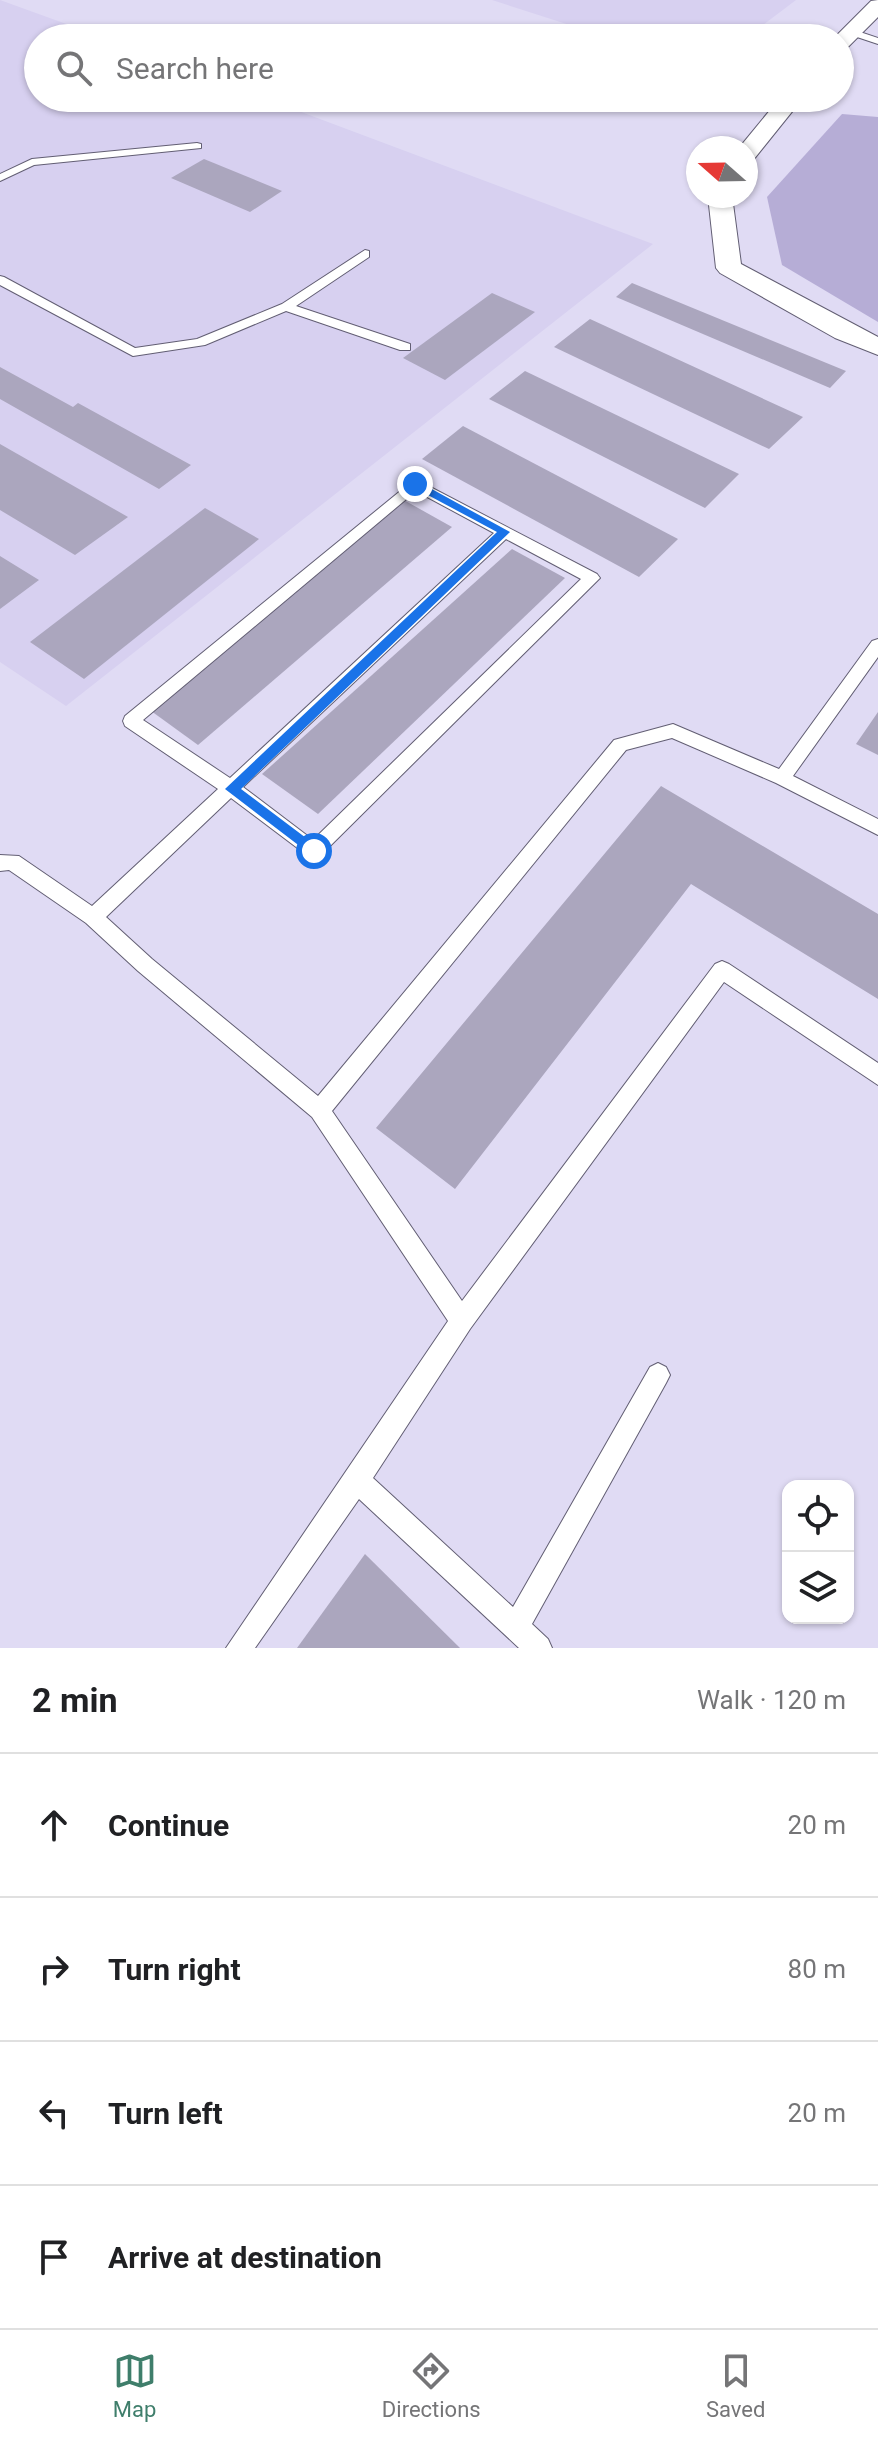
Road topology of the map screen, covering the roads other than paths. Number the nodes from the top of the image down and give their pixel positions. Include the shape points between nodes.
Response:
1 (878, 5) edge
2 (854, 30) edge
3 (854, 39) edge
4 (878, 41) edge
5 (780, 112) edge
6 (758, 139) edge
7 (197, 146) dead end
8 (0, 178) edge
9 (722, 208) edge
10 (365, 254) dead end
11 (0, 280) edge
12 (286, 307) junction
13 (405, 347) dead end
14 (878, 347) edge
15 (504, 532) junction
16 (878, 645) edge
17 (782, 778) junction
18 (232, 789) junction
19 (878, 828) edge
20 (0, 863) edge
21 (93, 917) junction
22 (878, 1075) edge
23 (319, 1110) junction
24 (462, 1321) junction
25 (658, 1375) dead end
26 (357, 1480) junction
27 (516, 1627) junction
28 (239, 1648) edge
29 (539, 1648) edge

1 - 2 street
3 - 4 lane
5 - 6 street
7 - 8 lane via 32,162
9 - 14 street via 729,268
10 - 12 lane
11 - 12 lane via 133,352 200,342
12 - 13 lane
15 - 18 lane
15 - 18 lane via 592,578 314,851
15 - 18 lane via 415,484 131,721
16 - 17 lane
17 - 19 lane
17 - 23 lane via 673,731 620,745
18 - 21 lane
20 - 21 lane via 12,862
21 - 23 lane
22 - 24 lane via 722,970
23 - 24 lane
24 - 26 lane
25 - 27 lane
26 - 27 lane
26 - 28 lane
27 - 29 lane

